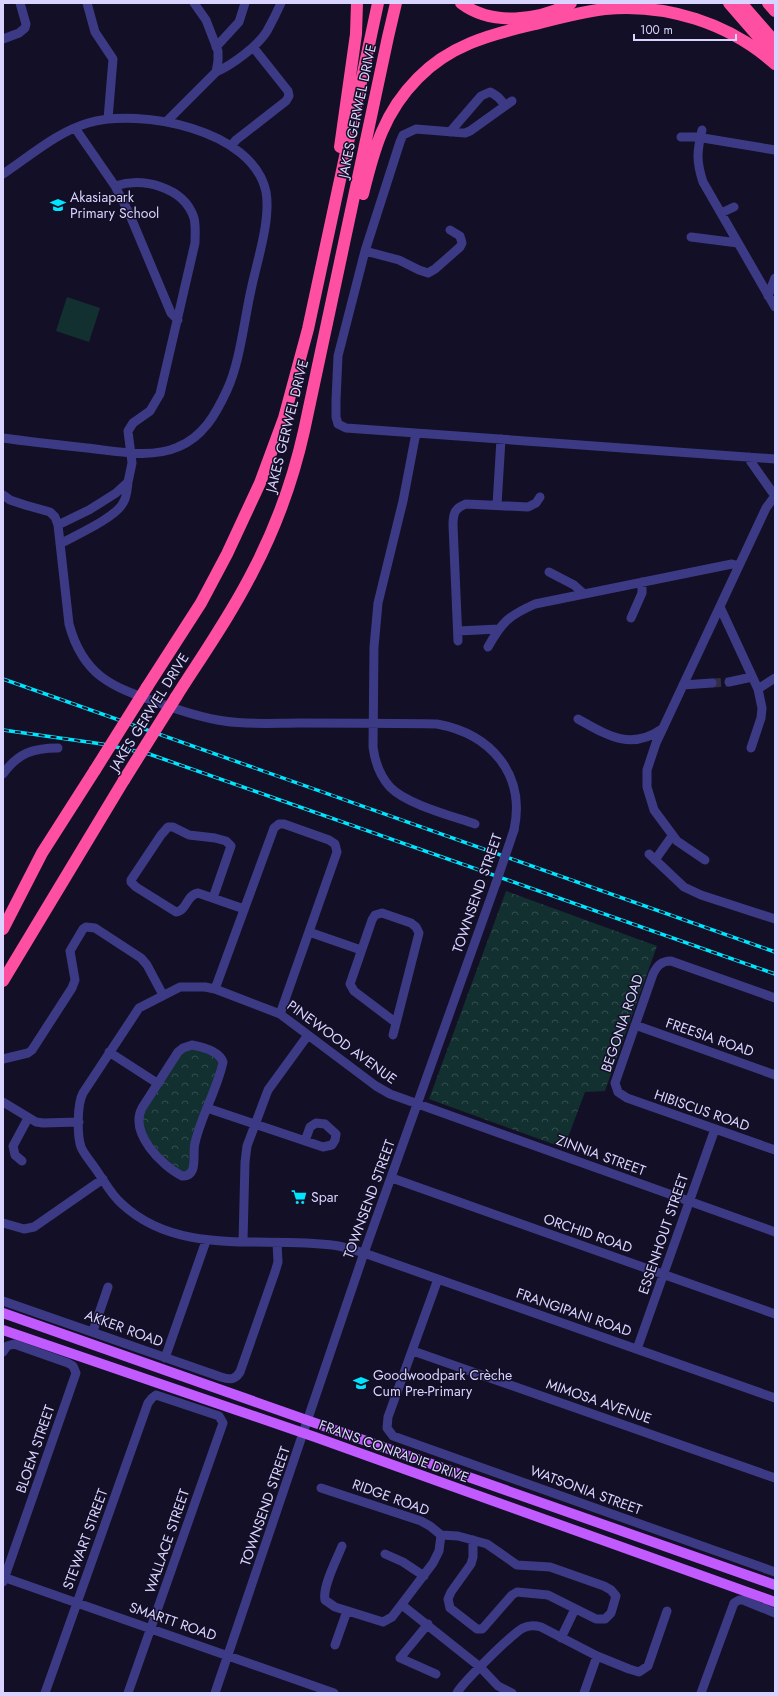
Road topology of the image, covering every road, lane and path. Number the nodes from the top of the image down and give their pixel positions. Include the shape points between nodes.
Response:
1 (20, 3) edge
2 (87, 3) edge
3 (194, 3) edge
4 (245, 3) edge
5 (281, 3) edge
6 (357, 3) edge
7 (378, 3) edge
8 (396, 3) edge
9 (461, 3) edge
10 (571, 3) edge
11 (729, 3) edge
12 (742, 3) edge
13 (768, 3) edge
14 (775, 11) edge
15 (3, 39) edge
16 (775, 42) edge
17 (216, 47) junction
18 (253, 47) junction
19 (775, 56) edge
20 (775, 64) edge
21 (216, 72) junction
22 (108, 119) junction
23 (167, 121) junction
24 (76, 128) junction
25 (450, 132) junction
26 (701, 134) junction
27 (681, 137) dead end
28 (231, 146) junction
29 (775, 150) edge
30 (3, 174) edge
31 (115, 186) junction
32 (734, 207) dead end
33 (721, 213) junction
34 (333, 214) junction
35 (450, 230) dead end
36 (691, 237) dead end
37 (738, 243) junction
38 (365, 251) junction
39 (775, 278) edge
40 (768, 296) junction
41 (775, 307) edge
42 (329, 316) junction
43 (178, 320) junction
44 (416, 433) junction
45 (3, 438) edge
46 (501, 439) junction
47 (130, 452) junction
48 (749, 457) junction
49 (775, 459) edge
50 (128, 482) junction
51 (3, 495) edge
52 (540, 498) dead end
53 (497, 505) junction
54 (58, 525) junction
55 (60, 544) junction
56 (739, 566) junction
57 (549, 572) dead end
58 (642, 582) junction
59 (582, 593) junction
60 (720, 607) junction
61 (631, 618) dead end
62 (499, 629) junction
63 (458, 631) junction
64 (458, 641) dead end
65 (488, 647) dead end
66 (752, 677) junction
67 (775, 678) edge
68 (729, 682) tunnel mouth
69 (712, 683) tunnel mouth
70 (683, 685) junction
71 (758, 688) junction
72 (578, 719) dead end
73 (374, 723) junction
74 (663, 728) junction
75 (58, 748) dead end
76 (751, 748) dead end
77 (3, 774) edge
78 (475, 824) dead end
79 (672, 836) junction
80 (705, 860) dead end
81 (213, 898) junction
82 (244, 909) junction
83 (775, 919) edge
84 (3, 929) edge
85 (309, 932) junction
86 (360, 950) junction
87 (3, 981) edge
88 (215, 990) junction
89 (163, 995) junction
90 (775, 998) edge
91 (280, 1014) junction
92 (395, 1022) junction
93 (635, 1025) junction
94 (308, 1035) junction
95 (393, 1035) dead end
96 (109, 1052) junction
97 (3, 1059) edge
98 (775, 1075) edge
99 (157, 1083) junction
100 (621, 1095) joint
101 (3, 1102) edge
102 (418, 1104) junction
103 (207, 1108) junction
104 (28, 1118) junction
105 (79, 1122) junction
106 (255, 1125) junction
107 (715, 1129) junction
108 (305, 1142) dead end
109 (775, 1150) edge
110 (22, 1161) dead end
111 (392, 1178) junction
112 (103, 1179) junction
113 (689, 1202) junction
114 (3, 1223) edge
115 (775, 1232) edge
116 (206, 1241) junction
117 (243, 1241) junction
118 (277, 1243) junction
119 (364, 1253) junction
120 (664, 1274) junction
121 (438, 1279) junction
122 (108, 1287) dead end
123 (3, 1301) edge
124 (3, 1313) edge
125 (775, 1314) edge
126 (3, 1330) edge
127 (93, 1331) junction
128 (637, 1349) junction
129 (4, 1350) edge
130 (413, 1351) junction
131 (165, 1358) junction
132 (775, 1398) edge
133 (223, 1420) joint
134 (307, 1421) junction
135 (304, 1434) junction
136 (775, 1478) edge
137 (321, 1488) dead end
138 (441, 1535) junction
139 (473, 1540) junction
140 (342, 1546) dead end
141 (385, 1554) dead end
142 (775, 1572) edge
143 (424, 1576) junction
144 (4, 1579) edge
145 (775, 1586) edge
146 (77, 1602) junction
147 (775, 1602) edge
148 (402, 1605) junction
149 (575, 1609) junction
150 (347, 1611) junction
151 (667, 1611) dead end
152 (775, 1613) edge
153 (428, 1624) junction
154 (151, 1629) junction
155 (561, 1638) junction
156 (335, 1645) dead end
157 (228, 1655) junction
158 (597, 1656) junction
159 (480, 1667) junction
160 (436, 1674) dead end
161 (45, 1693) edge
162 (128, 1693) edge
163 (215, 1693) edge
164 (334, 1693) edge
165 (457, 1693) edge
166 (512, 1693) edge
167 (584, 1693) edge
168 (701, 1693) edge

1 - 15 street via 25,28
2 - 22 street via 96,32 113,59
3 - 17 street via 206,20
4 - 17 street via 239,22
5 - 18 street via 267,31
6 - 34 highway via 355,36 332,199
7 - 34 highway, JAKES GERWEL DRIVE
8 - 42 highway, JAKES GERWEL DRIVE
9 - 10 highway via 483,14 513,18 543,14
11 - 19 highway
12 - 16 highway
13 - 14 highway
17 - 21 street
18 - 21 street
18 - 28 street via 288,91 289,96
20 - 42 highway via 745,42 712,24 680,14 639,8 583,12 490,35 452,52 411,85 396,104 384,126 373,152 337,297
21 - 23 street
22 - 23 street
22 - 24 street
23 - 28 street via 201,132
24 - 30 street
24 - 31 street
25 - 25 street via 486,93 490,92 509,103 470,131
25 - 38 street via 416,129 403,135
26 - 27 street
26 - 29 street
26 - 33 street via 697,156 698,168
28 - 47 street via 247,159 260,175 266,190 267,206 263,238 228,388 211,420 191,440 163,451
31 - 43 street via 129,212 171,313
31 - 43 street via 134,182 168,189 188,207 194,218 195,243
32 - 33 street
33 - 37 street
34 - 84 highway, JAKES GERWEL DRIVE, bridge via 300,364 286,413 242,525 214,579 40,858
35 - 38 street via 460,236 460,247 428,272 399,260
36 - 37 street
37 - 40 street
38 - 44 street via 338,356 336,422 346,428
39 - 40 street
40 - 41 street
42 - 87 highway, JAKES GERWEL DRIVE, bridge via 301,445 289,486 274,526 244,589 124,780
43 - 47 street via 160,394 150,411 133,423 128,431
44 - 46 street
44 - 73 street via 403,501 378,603 374,647
45 - 47 street
46 - 48 street
46 - 53 street
47 - 50 street via 132,463
48 - 49 street
48 - 56 street via 775,496 766,508
50 - 54 street via 89,510
50 - 55 street via 123,503 114,514
51 - 54 street via 50,512
52 - 53 street via 528,507
53 - 63 street via 466,504 454,512
54 - 55 street, TOWNSEND STREET
55 - 73 street, TOWNSEND STREET via 72,636 91,668 109,683 187,713 226,722
56 - 58 street via 732,564
56 - 60 street
57 - 59 street via 574,585
58 - 59 street
58 - 61 street via 642,593
59 - 62 street via 535,604 514,614
60 - 66 street
60 - 70 street
62 - 63 street
62 - 65 street
63 - 64 street
66 - 68 street
66 - 71 street
67 - 71 street
69 - 70 street
70 - 74 street
71 - 76 street via 761,718
72 - 74 street via 621,740 652,735
73 - 78 street via 375,761 390,788 416,803
73 - 102 street, TOWNSEND STREET, bridge via 437,724 460,730 480,740 496,755 515,790 517,814 514,830
74 - 79 street via 647,770 647,787 654,810
75 - 77 street via 43,748 29,752 12,763
79 - 80 street
79 - 83 street via 652,857 684,887
81 - 81 street via 195,894 182,910 176,912 131,882 168,827 189,836 228,842 231,846
81 - 82 street
82 - 85 street via 272,831 276,826 284,824 329,840 335,844 337,852
82 - 88 street
85 - 86 street
85 - 91 street
86 - 92 street via 350,986
86 - 92 street via 372,920 378,914 382,913 411,923 418,930 419,937
88 - 89 street, PINEWOOD AVENUE via 185,986
88 - 91 street, PINEWOOD AVENUE
89 - 96 street, PINEWOOD AVENUE via 138,1008
89 - 97 street via 148,965 141,958 94,928 86,927 70,951 75,980 72,988 32,1050
90 - 93 street, BEGONIA ROAD via 671,961 663,962 653,974
91 - 94 street, PINEWOOD AVENUE
92 - 95 street
93 - 98 street, FREESIA ROAD
93 - 100 street, BEGONIA ROAD via 616,1078 616,1087
94 - 102 street, PINEWOOD AVENUE via 382,1091
94 - 106 street via 273,1081
96 - 99 street
96 - 105 street, PINEWOOD AVENUE via 82,1096
99 - 103 street via 182,1048 192,1045 216,1053 221,1057 222,1064
99 - 103 street via 140,1112 138,1124 160,1160 182,1176 190,1174 193,1169 195,1142
100 - 107 street, HIBISCUS ROAD
101 - 104 street
102 - 111 street, TOWNSEND STREET
102 - 113 street, ZINNIA STREET
103 - 106 street
104 - 105 street via 43,1123
104 - 110 street via 13,1146 15,1155
105 - 112 street, PINEWOOD AVENUE via 81,1146
106 - 108 street
106 - 117 street via 245,1155
107 - 109 street, HIBISCUS ROAD
107 - 113 street, ESSENHOUT STREET
111 - 119 street, TOWNSEND STREET
111 - 120 street, ORCHID ROAD
112 - 114 street via 34,1227 24,1229
112 - 116 street, PINEWOOD AVENUE via 121,1204 153,1227
113 - 115 street, ZINNIA STREET
113 - 120 street, ESSENHOUT STREET
116 - 117 street, PINEWOOD AVENUE
116 - 131 street
117 - 118 street, PINEWOOD AVENUE
118 - 119 street, PINEWOOD AVENUE via 330,1244
118 - 131 street, AKKER ROAD via 277,1266 240,1372 235,1378 232,1380 221,1377
119 - 121 street, FRANGIPANI ROAD
119 - 134 street, TOWNSEND STREET
120 - 125 street, ORCHID ROAD
120 - 128 street, ESSENHOUT STREET
121 - 128 street, FRANGIPANI ROAD
121 - 130 street
122 - 127 street
123 - 127 street, AKKER ROAD
124 - 134 main road, FRANS CONRADIE DRIVE
126 - 135 main road, FRANS CONRADIE DRIVE
127 - 131 street, AKKER ROAD
128 - 132 street, FRANGIPANI ROAD
129 - 144 street, BLOEM STREET via 9,1344 14,1344 68,1363 76,1369
130 - 136 street, MIMOSA AVENUE
130 - 142 street, WATSONIA STREET via 388,1417 387,1428 393,1436
133 - 146 street, STEWART STREET via 219,1416 162,1396 154,1396 148,1403
133 - 154 street, WALLACE STREET
134 - 135 street, TOWNSEND STREET
134 - 145 main road, FRANS CONRADIE DRIVE
135 - 147 main road, FRANS CONRADIE DRIVE
135 - 157 street, TOWNSEND STREET
137 - 138 street, RIDGE ROAD via 421,1521
138 - 139 street
138 - 143 street via 439,1551
139 - 149 street via 494,1548 517,1565 550,1567 604,1586 616,1596 611,1613 606,1619 596,1619
139 - 149 street via 471,1564 448,1599 450,1608 472,1626 482,1629 517,1592 548,1595
140 - 150 street via 324,1596 330,1605
141 - 143 street
143 - 148 street
144 - 146 street, SMARTT ROAD
146 - 154 street, SMARTT ROAD
146 - 161 street, STEWART STREET
148 - 150 street via 392,1617 383,1622
148 - 153 street
149 - 155 street
150 - 156 street
151 - 158 street via 648,1666 642,1671 636,1672
152 - 168 street via 743,1600 736,1601
153 - 159 street
153 - 160 street via 400,1658
154 - 157 street, SMARTT ROAD
154 - 162 street, WALLACE STREET
155 - 158 street
155 - 159 street via 538,1626 527,1626
157 - 163 street, TOWNSEND STREET
157 - 164 street, SMARTT ROAD
158 - 167 street
159 - 165 street
159 - 166 street via 498,1686

